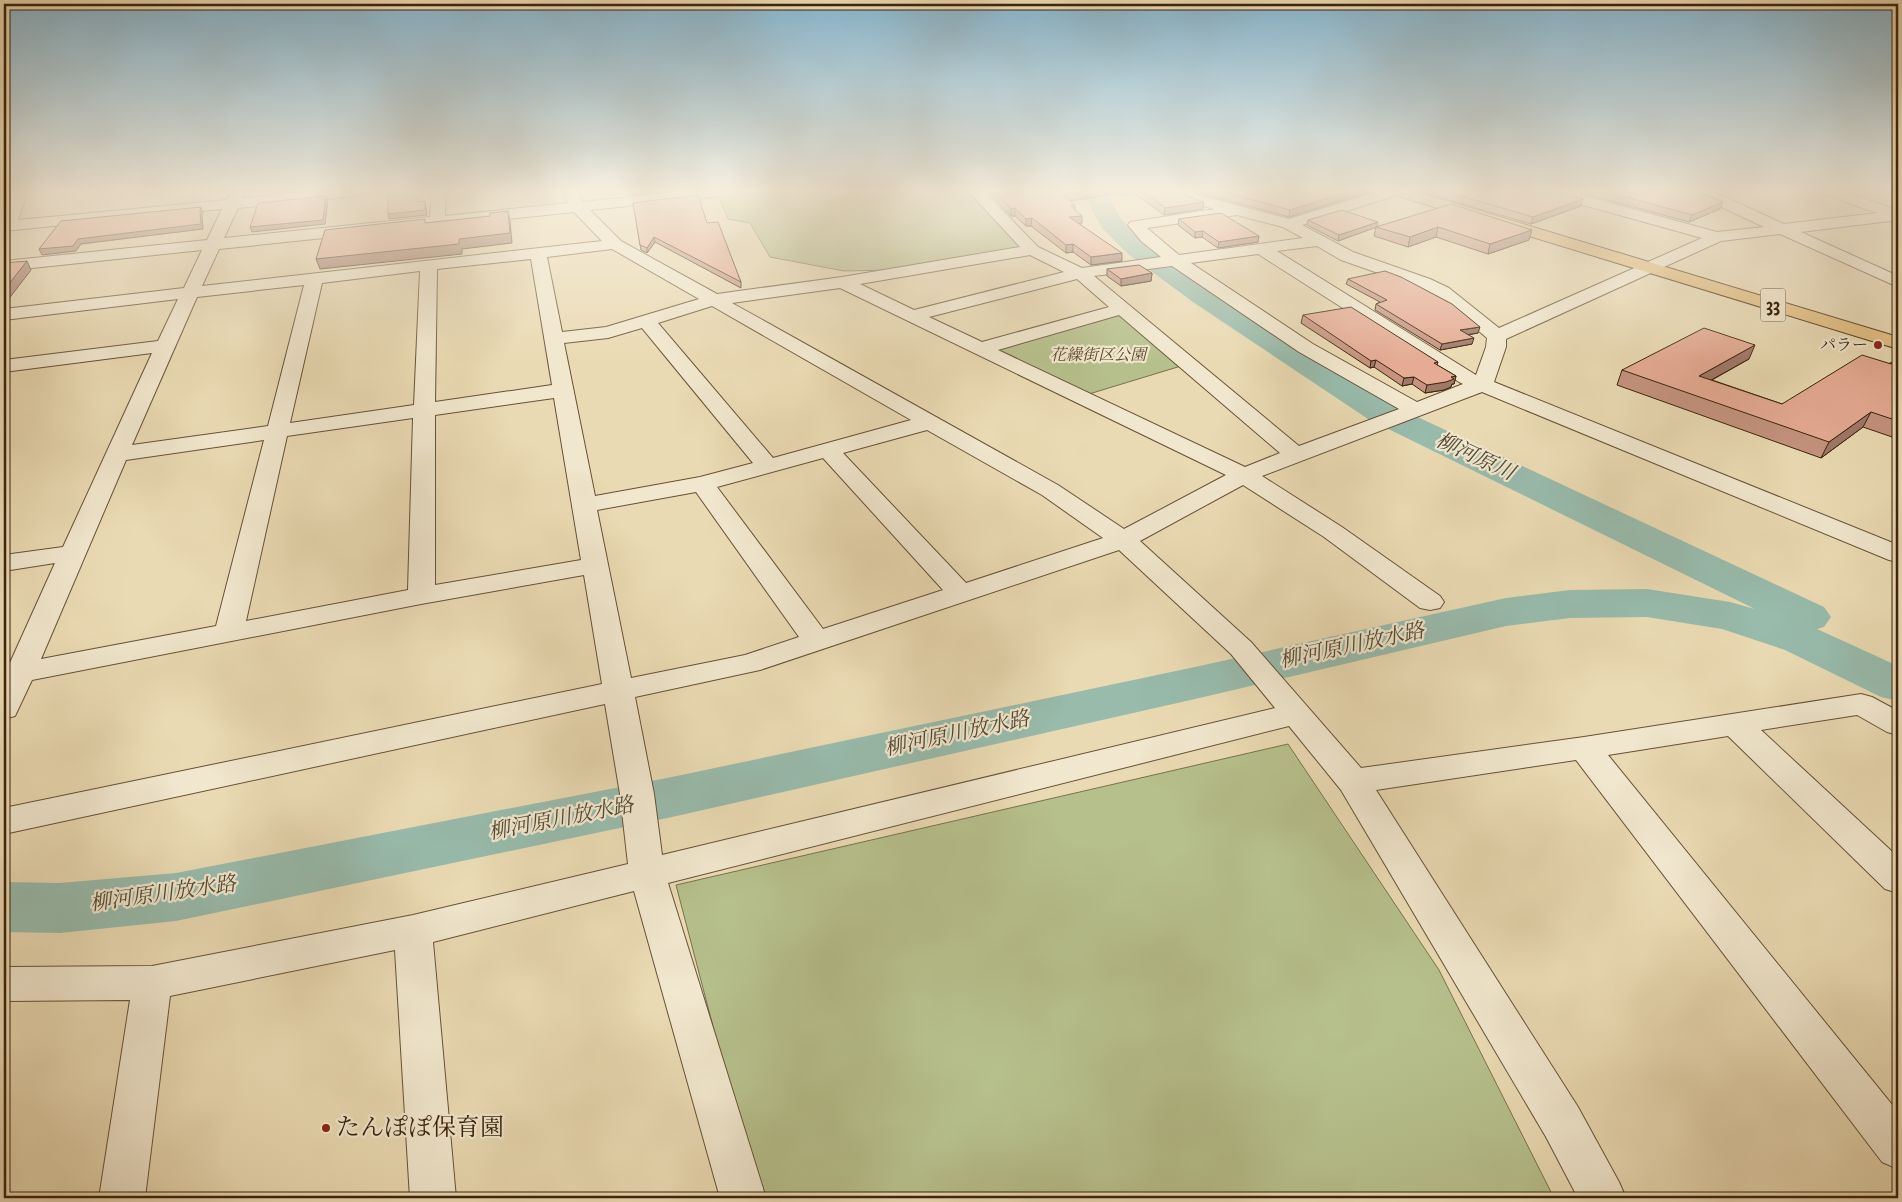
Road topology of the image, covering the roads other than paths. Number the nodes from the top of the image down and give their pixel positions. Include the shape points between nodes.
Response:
1 (174, 248) edge
2 (211, 248) edge
3 (580, 248) edge
4 (622, 248) edge
5 (1158, 248) edge
6 (1260, 248) joint
7 (1331, 248) edge
8 (1589, 248) edge
9 (1691, 248) edge
10 (1822, 248) edge
11 (1032, 250) joint
12 (538, 253) junction
13 (1172, 260) junction
14 (4, 266) edge
15 (429, 266) junction
16 (1649, 266) junction
17 (1080, 273) junction
18 (314, 278) junction
19 (842, 282) junction
20 (1898, 282) edge
21 (191, 292) junction
22 (714, 300) junction
23 (1122, 309) junction
24 (4, 314) edge
25 (911, 316) junction
26 (646, 320) junction
27 (1497, 336) junction
28 (553, 339) junction
29 (1898, 343) edge
30 (165, 346) junction
31 (982, 348) junction
32 (4, 366) edge
33 (1483, 384) junction
34 (564, 390) junction
35 (424, 410) junction
36 (1411, 410) junction
37 (930, 422) junction
38 (278, 431) junction
39 (827, 449) junction
40 (117, 454) junction
41 (1295, 454) junction
42 (767, 465) junction
43 (1244, 475) junction
44 (702, 484) junction
45 (585, 505) junction
46 (1123, 540) junction
47 (73, 553) junction
48 (1898, 554) edge
49 (4, 563) edge
50 (596, 565) junction
51 (962, 593) junction
52 (422, 596) junction
53 (1430, 602) dead end
54 (229, 632) junction
55 (817, 641) junction
56 (13, 674) edge
57 (617, 691) junction
58 (4, 709) edge
59 (1296, 714) junction
60 (1735, 724) junction
61 (1898, 724) edge
62 (1584, 748) junction
63 (1353, 781) junction
64 (4, 821) edge
65 (646, 866) junction
66 (1898, 879) edge
67 (413, 931) junction
68 (152, 983) junction
69 (4, 984) edge
70 (1898, 1147) edge
71 (122, 1198) edge
72 (433, 1198) edge
73 (743, 1198) edge
74 (1603, 1198) edge

1 - 14 street
2 - 21 street
3 - 12 street
4 - 22 street
5 - 13 street
6 - 13 street
6 - 33 street via 1466,378
7 - 27 street via 1443,292
8 - 16 main road, 33
9 - 16 street
10 - 20 street
11 - 17 street
11 - 19 street
12 - 15 street
12 - 28 street
13 - 17 street
13 - 36 street via 1306,348
15 - 18 street
15 - 35 street
16 - 27 street
16 - 29 main road, 33
17 - 23 street
17 - 25 street
18 - 21 street
18 - 38 street
19 - 22 street
19 - 25 street
21 - 24 street
21 - 30 street
22 - 26 street
22 - 37 street
23 - 31 street
23 - 41 street
25 - 31 street
26 - 28 street via 608,332
26 - 42 street
27 - 33 street
28 - 34 street
30 - 32 street
30 - 40 street
31 - 43 street
33 - 36 street
33 - 48 street
34 - 35 street
34 - 45 street
35 - 38 street
35 - 52 street
36 - 41 street
37 - 39 street
37 - 46 street via 1050,490
38 - 40 street
38 - 54 street
39 - 42 street
39 - 51 street
40 - 47 street
41 - 43 street
42 - 44 street
43 - 46 street
43 - 53 street via 1333,532
44 - 45 street
44 - 55 street
45 - 50 street
46 - 51 street
46 - 59 street via 1241,648
47 - 49 street
47 - 56 street
50 - 52 street
50 - 57 street
51 - 55 street
52 - 54 street
54 - 56 street
55 - 57 street via 750,663
56 - 58 street
57 - 64 street
57 - 65 street via 637,794
59 - 63 street
59 - 65 street
60 - 61 street via 1861,704
60 - 62 street
60 - 66 street
62 - 63 street
62 - 70 street
63 - 74 street via 1562,1122
65 - 67 street
65 - 73 street
67 - 68 street
67 - 72 street
68 - 69 street
68 - 71 street

